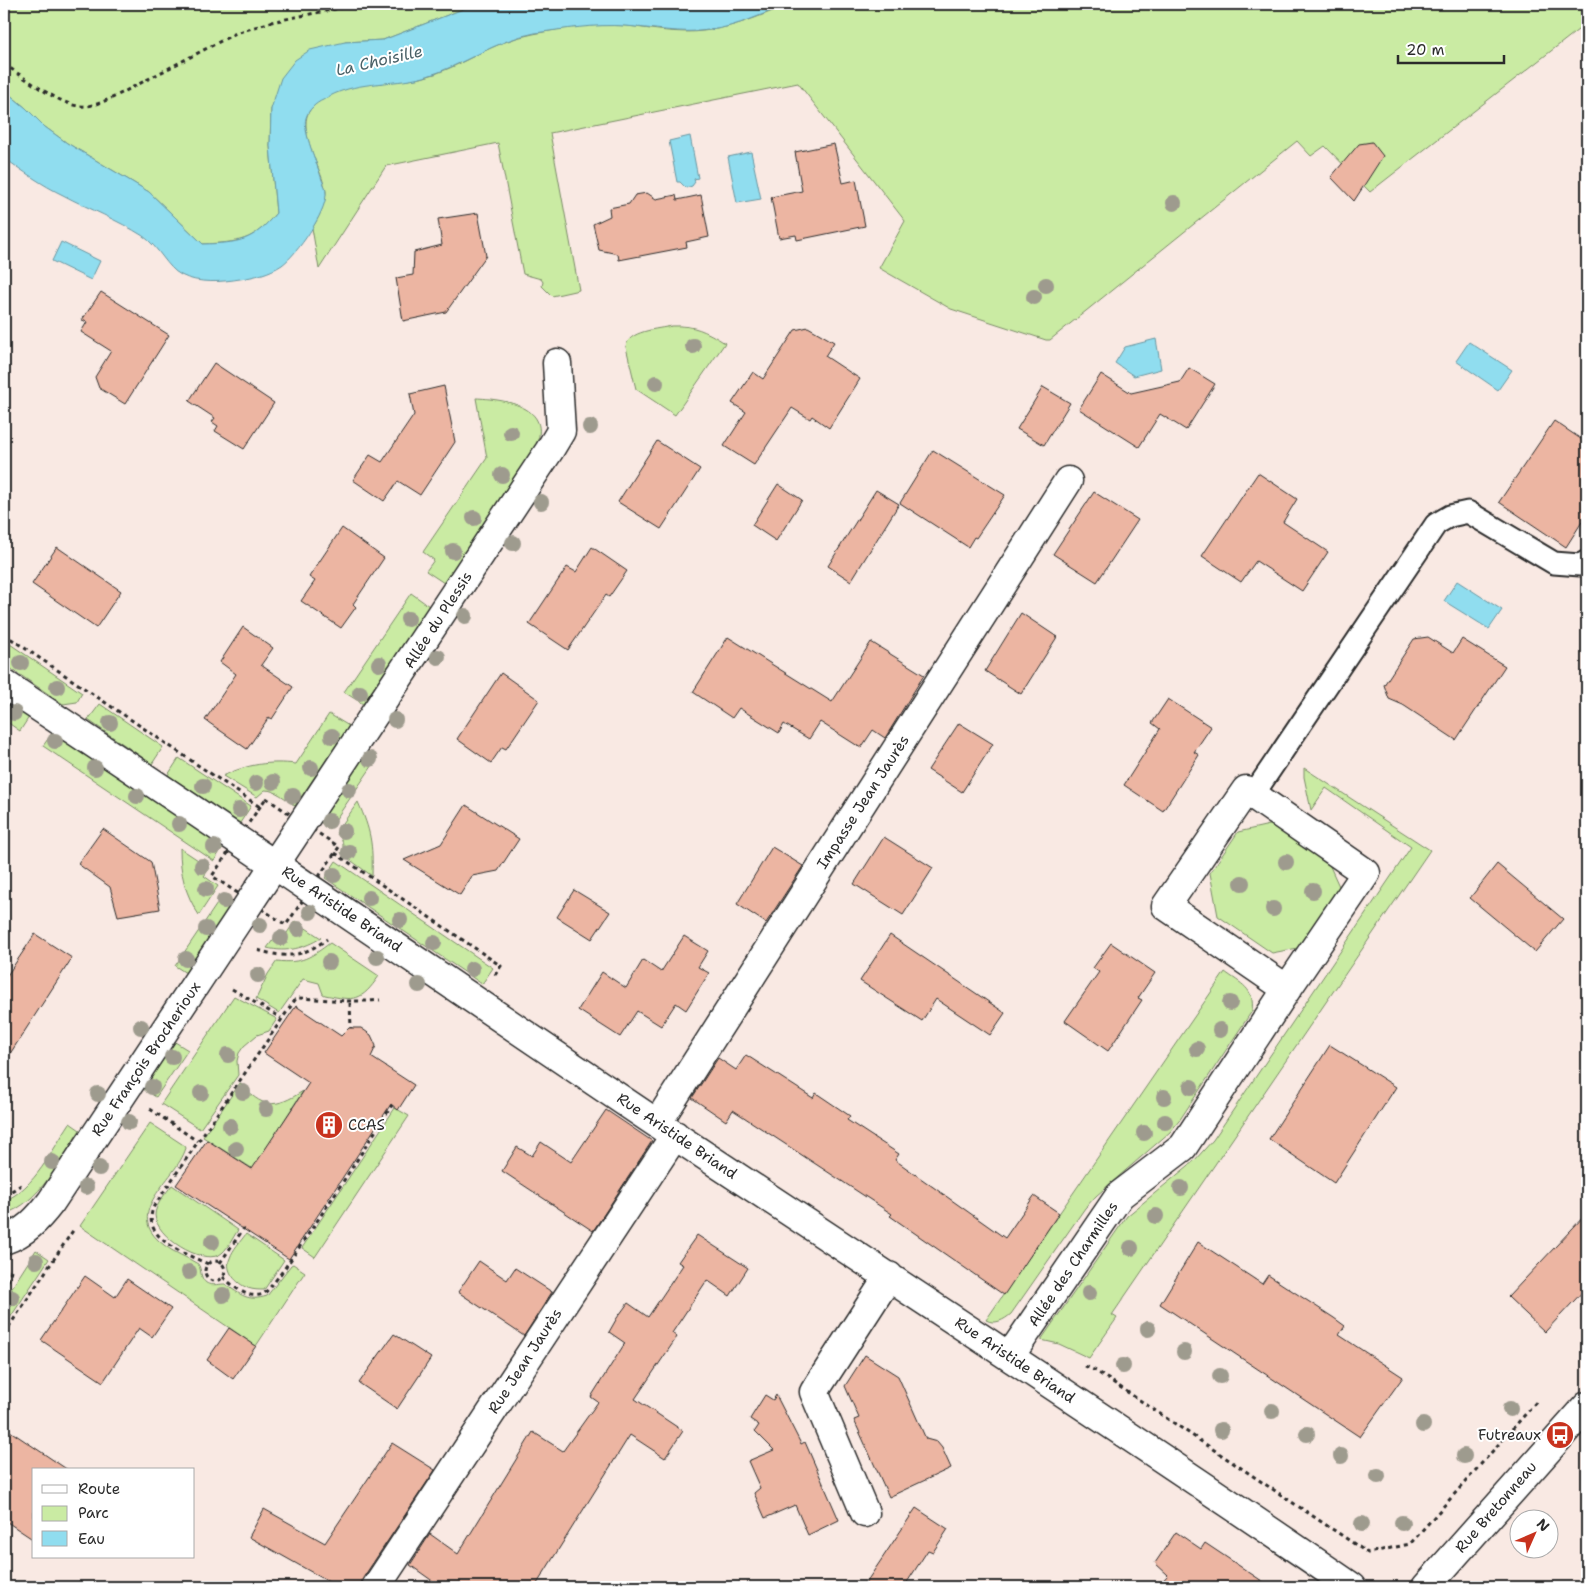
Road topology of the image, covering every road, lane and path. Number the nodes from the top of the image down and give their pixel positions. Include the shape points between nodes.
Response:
1 (360, 4) edge
2 (4, 64) edge
3 (556, 363) dead end
4 (1068, 481) dead end
5 (1587, 561) edge
6 (4, 634) edge
7 (4, 684) edge
8 (1253, 795) junction
9 (260, 807) dead end
10 (276, 864) junction
11 (329, 938) dead end
12 (258, 950) dead end
13 (232, 989) dead end
14 (1287, 989) junction
15 (380, 1000) dead end
16 (350, 1003) junction
17 (282, 1018) junction
18 (352, 1028) dead end
19 (392, 1106) dead end
20 (153, 1111) dead end
21 (666, 1129) junction
22 (197, 1141) junction
23 (244, 1228) dead end
24 (4, 1240) edge
25 (220, 1263) junction
26 (208, 1264) junction
27 (889, 1276) junction
28 (223, 1277) junction
29 (1010, 1356) junction
30 (1081, 1363) dead end
31 (1538, 1400) dead end
32 (1587, 1406) edge
33 (865, 1513) dead end
34 (376, 1587) edge
35 (1352, 1587) edge
36 (1426, 1587) edge

1 - 2 path via 271,22 236,34 93,106 78,107 65,103
3 - 10 street, Allée du Plessis via 560,430 550,451
4 - 21 street, Impasse Jean Jaurès
5 - 8 lane via 1580,565 1554,563 1468,512 1450,516 1436,524
6 - 9 path
7 - 10 street, Rue Aristide Briand
8 - 14 street, Allée des Charmilles via 1366,873
8 - 14 street via 1246,790 1166,906
10 - 21 street, Rue Aristide Briand
10 - 24 street, Rue François Brocherioux via 52,1202 22,1232
11 - 12 path via 298,955
13 - 17 path
14 - 29 street, Allée des Charmilles via 1183,1147 1120,1195
15 - 16 path
16 - 17 path via 297,998
16 - 18 path
17 - 22 path
19 - 28 path via 268,1291 261,1295 249,1294 238,1290
20 - 22 path
21 - 27 street, Rue Aristide Briand
21 - 34 street, Rue Jean Jaurès
22 - 26 path via 154,1206 151,1219 161,1239
23 - 25 path
25 - 26 path via 213,1261
25 - 28 path via 225,1270
26 - 28 path via 205,1273 209,1279 218,1281
27 - 29 street, Rue Aristide Briand
27 - 33 street via 814,1392
29 - 35 street, Rue Aristide Briand
30 - 31 path via 1368,1553 1410,1544
32 - 36 street, Rue Bretonneau

